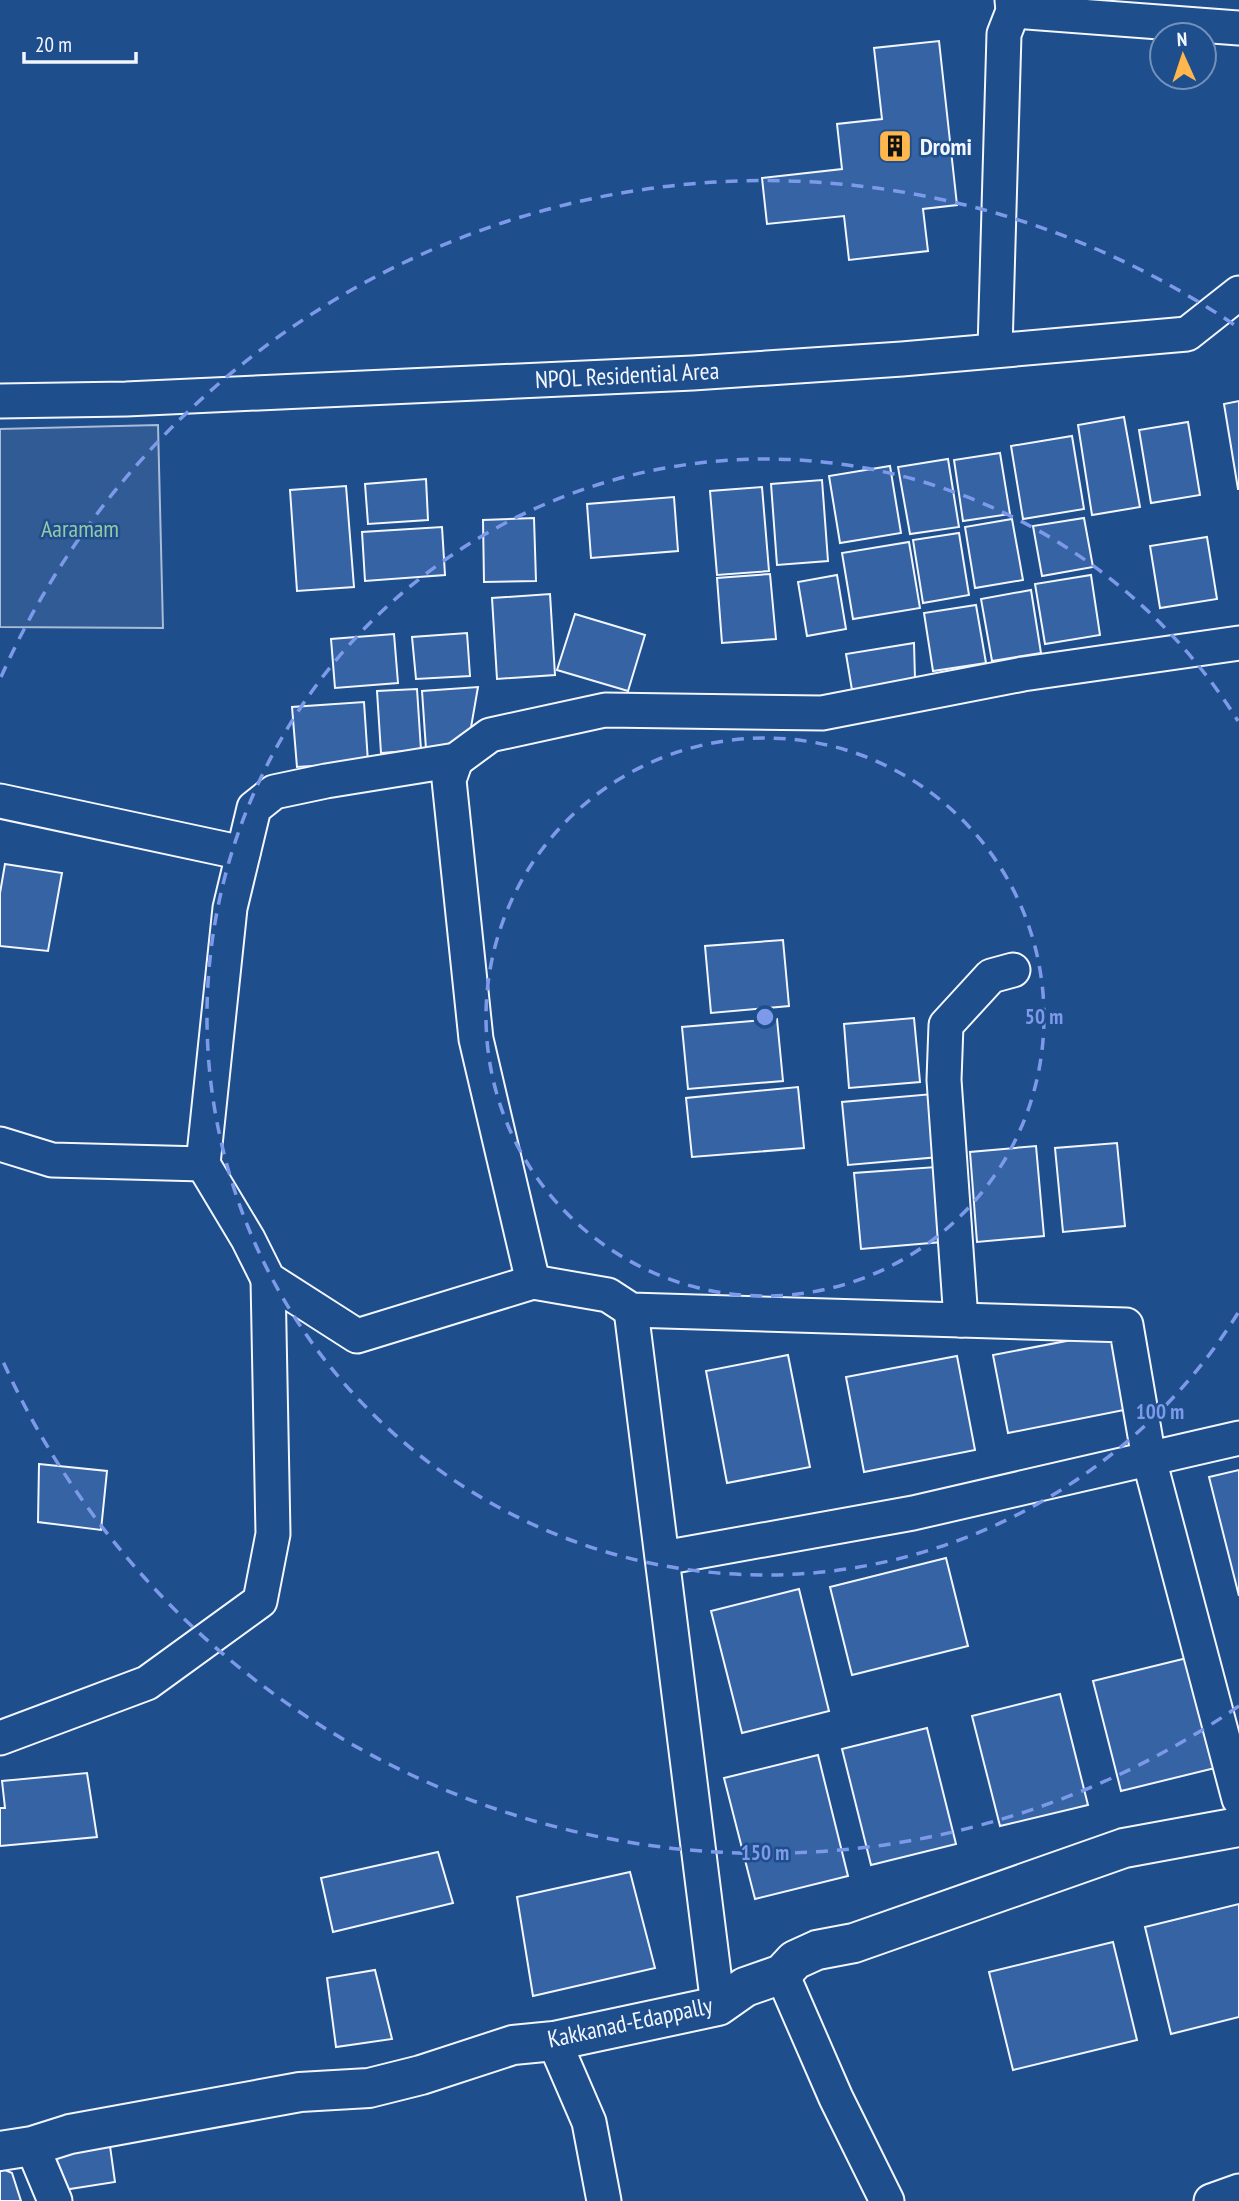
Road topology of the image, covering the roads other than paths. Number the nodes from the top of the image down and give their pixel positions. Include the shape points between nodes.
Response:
1 (1012, 5) edge
2 (1239, 28) edge
3 (1239, 293) edge
4 (995, 349) junction
5 (0, 401) edge
6 (1239, 643) edge
7 (456, 760) junction
8 (0, 802) edge
9 (243, 853) junction
10 (1013, 970) dead end
11 (0, 1144) edge
12 (203, 1164) junction
13 (268, 1279) junction
14 (533, 1282) junction
15 (631, 1310) junction
16 (961, 1320) junction
17 (1239, 1438) edge
18 (1149, 1459) junction
19 (663, 1558) junction
20 (0, 1738) edge
21 (1239, 1799) edge
22 (1239, 1827) edge
23 (782, 1974) junction
24 (718, 2006) junction
25 (554, 2041) junction
26 (16, 2149) edge
27 (1239, 2191) edge
28 (55, 2201) edge
29 (604, 2201) edge
30 (887, 2201) edge
31 (1211, 2201) edge

1 - 2 street
1 - 4 street via 1004,34
3 - 4 street, NPOL Residential Area via 1187,334
4 - 5 street, NPOL Residential Area via 693,373
6 - 7 street via 1023,674 822,713 605,710 490,735
7 - 9 street via 274,792 254,808
7 - 14 street via 449,780 476,1039
8 - 9 street
9 - 12 street via 230,908
10 - 16 street via 991,976 946,1025 944,1080
11 - 12 street via 52,1160
12 - 13 street
13 - 14 street via 357,1336
13 - 20 street via 273,1534 260,1601 147,1684
14 - 15 street via 608,1295
15 - 16 street
15 - 19 street
16 - 18 street via 1125,1325
17 - 18 street
18 - 19 street via 913,1513
18 - 21 street
19 - 24 street
22 - 23 street, Kakkanad-Edappally via 1124,1848 854,1943 817,1950 794,1959
23 - 24 street, Kakkanad-Edappally via 745,1987
23 - 30 street via 835,2098
24 - 25 street, Kakkanad-Edappally
25 - 26 street, Kakkanad-Edappally via 513,2045 369,2088 300,2092 70,2134
25 - 29 street via 589,2122
26 - 28 street
27 - 31 street

